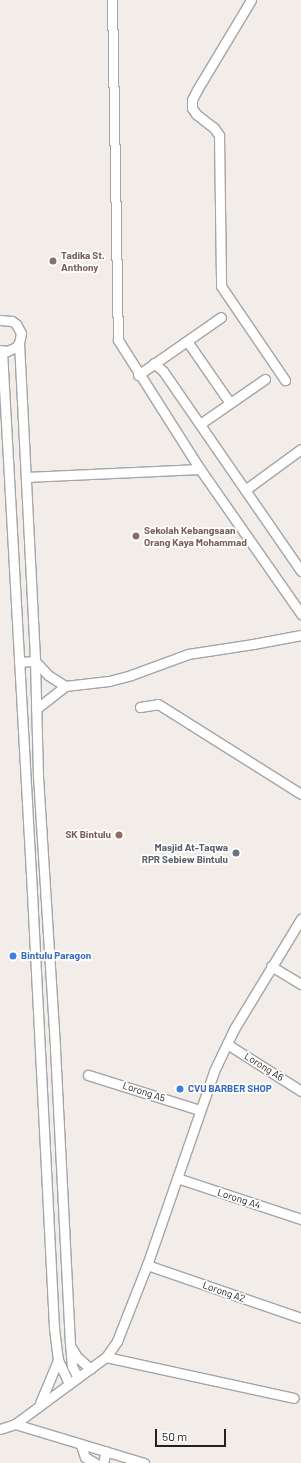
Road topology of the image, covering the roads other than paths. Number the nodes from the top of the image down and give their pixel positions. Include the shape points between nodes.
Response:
1 (112, 0) edge
2 (251, 0) edge
3 (221, 318) dead end
4 (0, 320) edge
5 (187, 341) junction
6 (19, 343) junction
7 (1, 350) edge
8 (154, 363) junction
9 (138, 374) junction
10 (265, 379) dead end
11 (285, 380) dead end
12 (230, 403) junction
13 (200, 424) junction
14 (301, 449) edge
15 (200, 469) junction
16 (26, 477) junction
17 (245, 490) junction
18 (301, 571) edge
19 (301, 614) edge
20 (301, 635) edge
21 (35, 661) junction
22 (19, 662) junction
23 (65, 686) junction
24 (140, 707) dead end
25 (36, 710) junction
26 (25, 782) junction
27 (301, 794) edge
28 (301, 919) edge
29 (271, 966) junction
30 (301, 984) edge
31 (226, 1044) junction
32 (88, 1075) dead end
33 (301, 1091) edge
34 (200, 1110) junction
35 (178, 1178) junction
36 (301, 1219) edge
37 (147, 1265) junction
38 (301, 1318) edge
39 (70, 1344) junction
40 (106, 1358) junction
41 (58, 1360) junction
42 (91, 1369) junction
43 (78, 1378) junction
44 (69, 1384) junction
45 (294, 1398) dead end
46 (40, 1405) junction
47 (14, 1424) junction
48 (0, 1429) edge
49 (81, 1445) junction
50 (106, 1451) junction
51 (95, 1463) edge
52 (103, 1463) edge
53 (144, 1463) edge

1 - 9 street via 117,335 120,347
2 - 11 street via 197,90 192,100 192,108 219,135 221,286
3 - 5 street
4 - 6 street via 7,319 16,324 21,333
5 - 8 street
5 - 12 street
6 - 7 street via 12,350
6 - 16 street
7 - 22 street
8 - 9 street
8 - 13 street via 164,371
9 - 15 street
10 - 12 street
12 - 13 street
13 - 17 street
14 - 17 street
15 - 16 street
15 - 19 street
16 - 21 street
17 - 18 street
20 - 23 street via 188,654 109,681
21 - 22 street
21 - 23 street via 48,675
21 - 25 street
22 - 26 street
23 - 25 street
24 - 27 street via 158,704
25 - 26 street via 33,777
25 - 39 street
26 - 41 street via 54,1328
28 - 29 street
29 - 30 street
29 - 31 street
31 - 33 street, Lorong A6
31 - 34 street
32 - 34 street, Lorong A5
34 - 35 street
35 - 36 street, Lorong A4
35 - 37 street
37 - 38 street, Lorong A2
37 - 40 street via 118,1341
39 - 42 street via 77,1357
39 - 43 street via 72,1366
40 - 42 street
40 - 45 street
41 - 44 street
41 - 46 street
42 - 43 street
43 - 44 street
44 - 46 street
46 - 47 street
47 - 48 street
47 - 49 street
49 - 50 street
49 - 51 street via 85,1457
50 - 52 street
50 - 53 street

